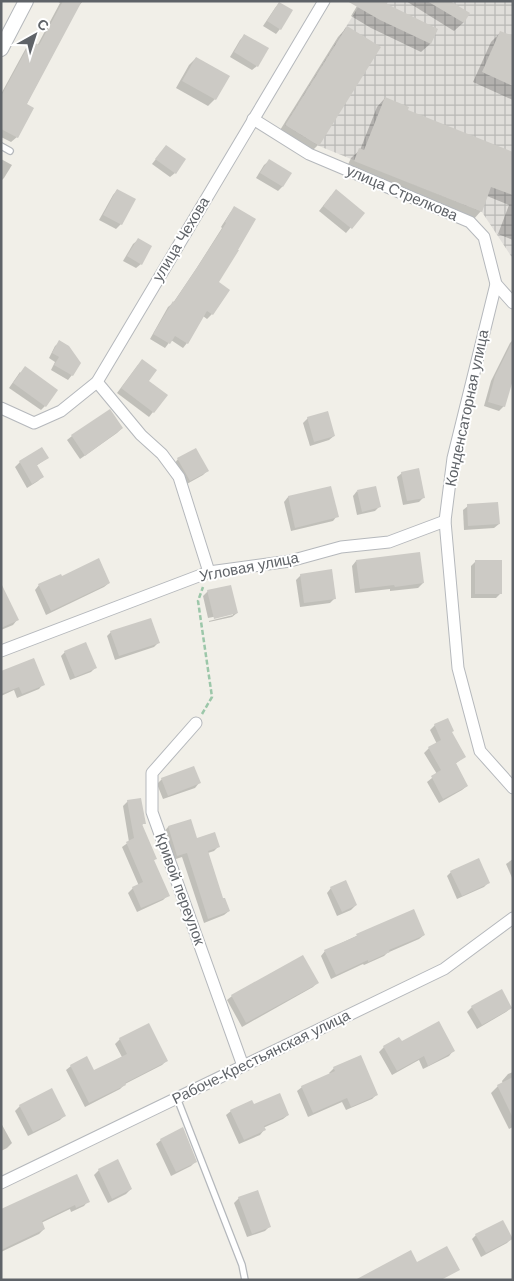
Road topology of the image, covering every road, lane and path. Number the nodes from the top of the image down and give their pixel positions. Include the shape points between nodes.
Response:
1 (26, 1) edge
2 (324, 1) edge
3 (1, 49) edge
4 (253, 118) junction
5 (1, 146) edge
6 (10, 151) dead end
7 (496, 284) junction
8 (513, 303) edge
9 (97, 382) junction
10 (1, 408) edge
11 (446, 521) junction
12 (209, 572) junction
13 (1, 650) edge
14 (196, 723) joint
15 (513, 788) edge
16 (513, 918) edge
17 (242, 1066) junction
18 (177, 1098) junction
19 (1, 1183) edge
20 (245, 1280) edge

1 - 3 street
2 - 4 street, улица Чехова
4 - 7 street, улица Стрелкова via 309,154 470,222 484,238
4 - 9 street, улица Чехова
5 - 6 lane
7 - 8 street, улица Стрелкова
7 - 11 street, Конденсаторная улица via 453,458
9 - 10 street, улица Чехова via 61,411 34,423
9 - 12 street via 179,477
11 - 12 street, Угловая улица via 389,542 341,547 290,561
11 - 15 street, Конденсаторная улица via 458,668 480,752
12 - 13 street, Угловая улица
12 - 14 path via 198,601 212,697
14 - 17 street, Кривой переулок via 152,773 152,812
16 - 17 street, Рабоче-Крестьянская улица via 444,969
17 - 18 street, Рабоче-Крестьянская улица
18 - 19 street, Рабоче-Крестьянская улица
18 - 20 lane

